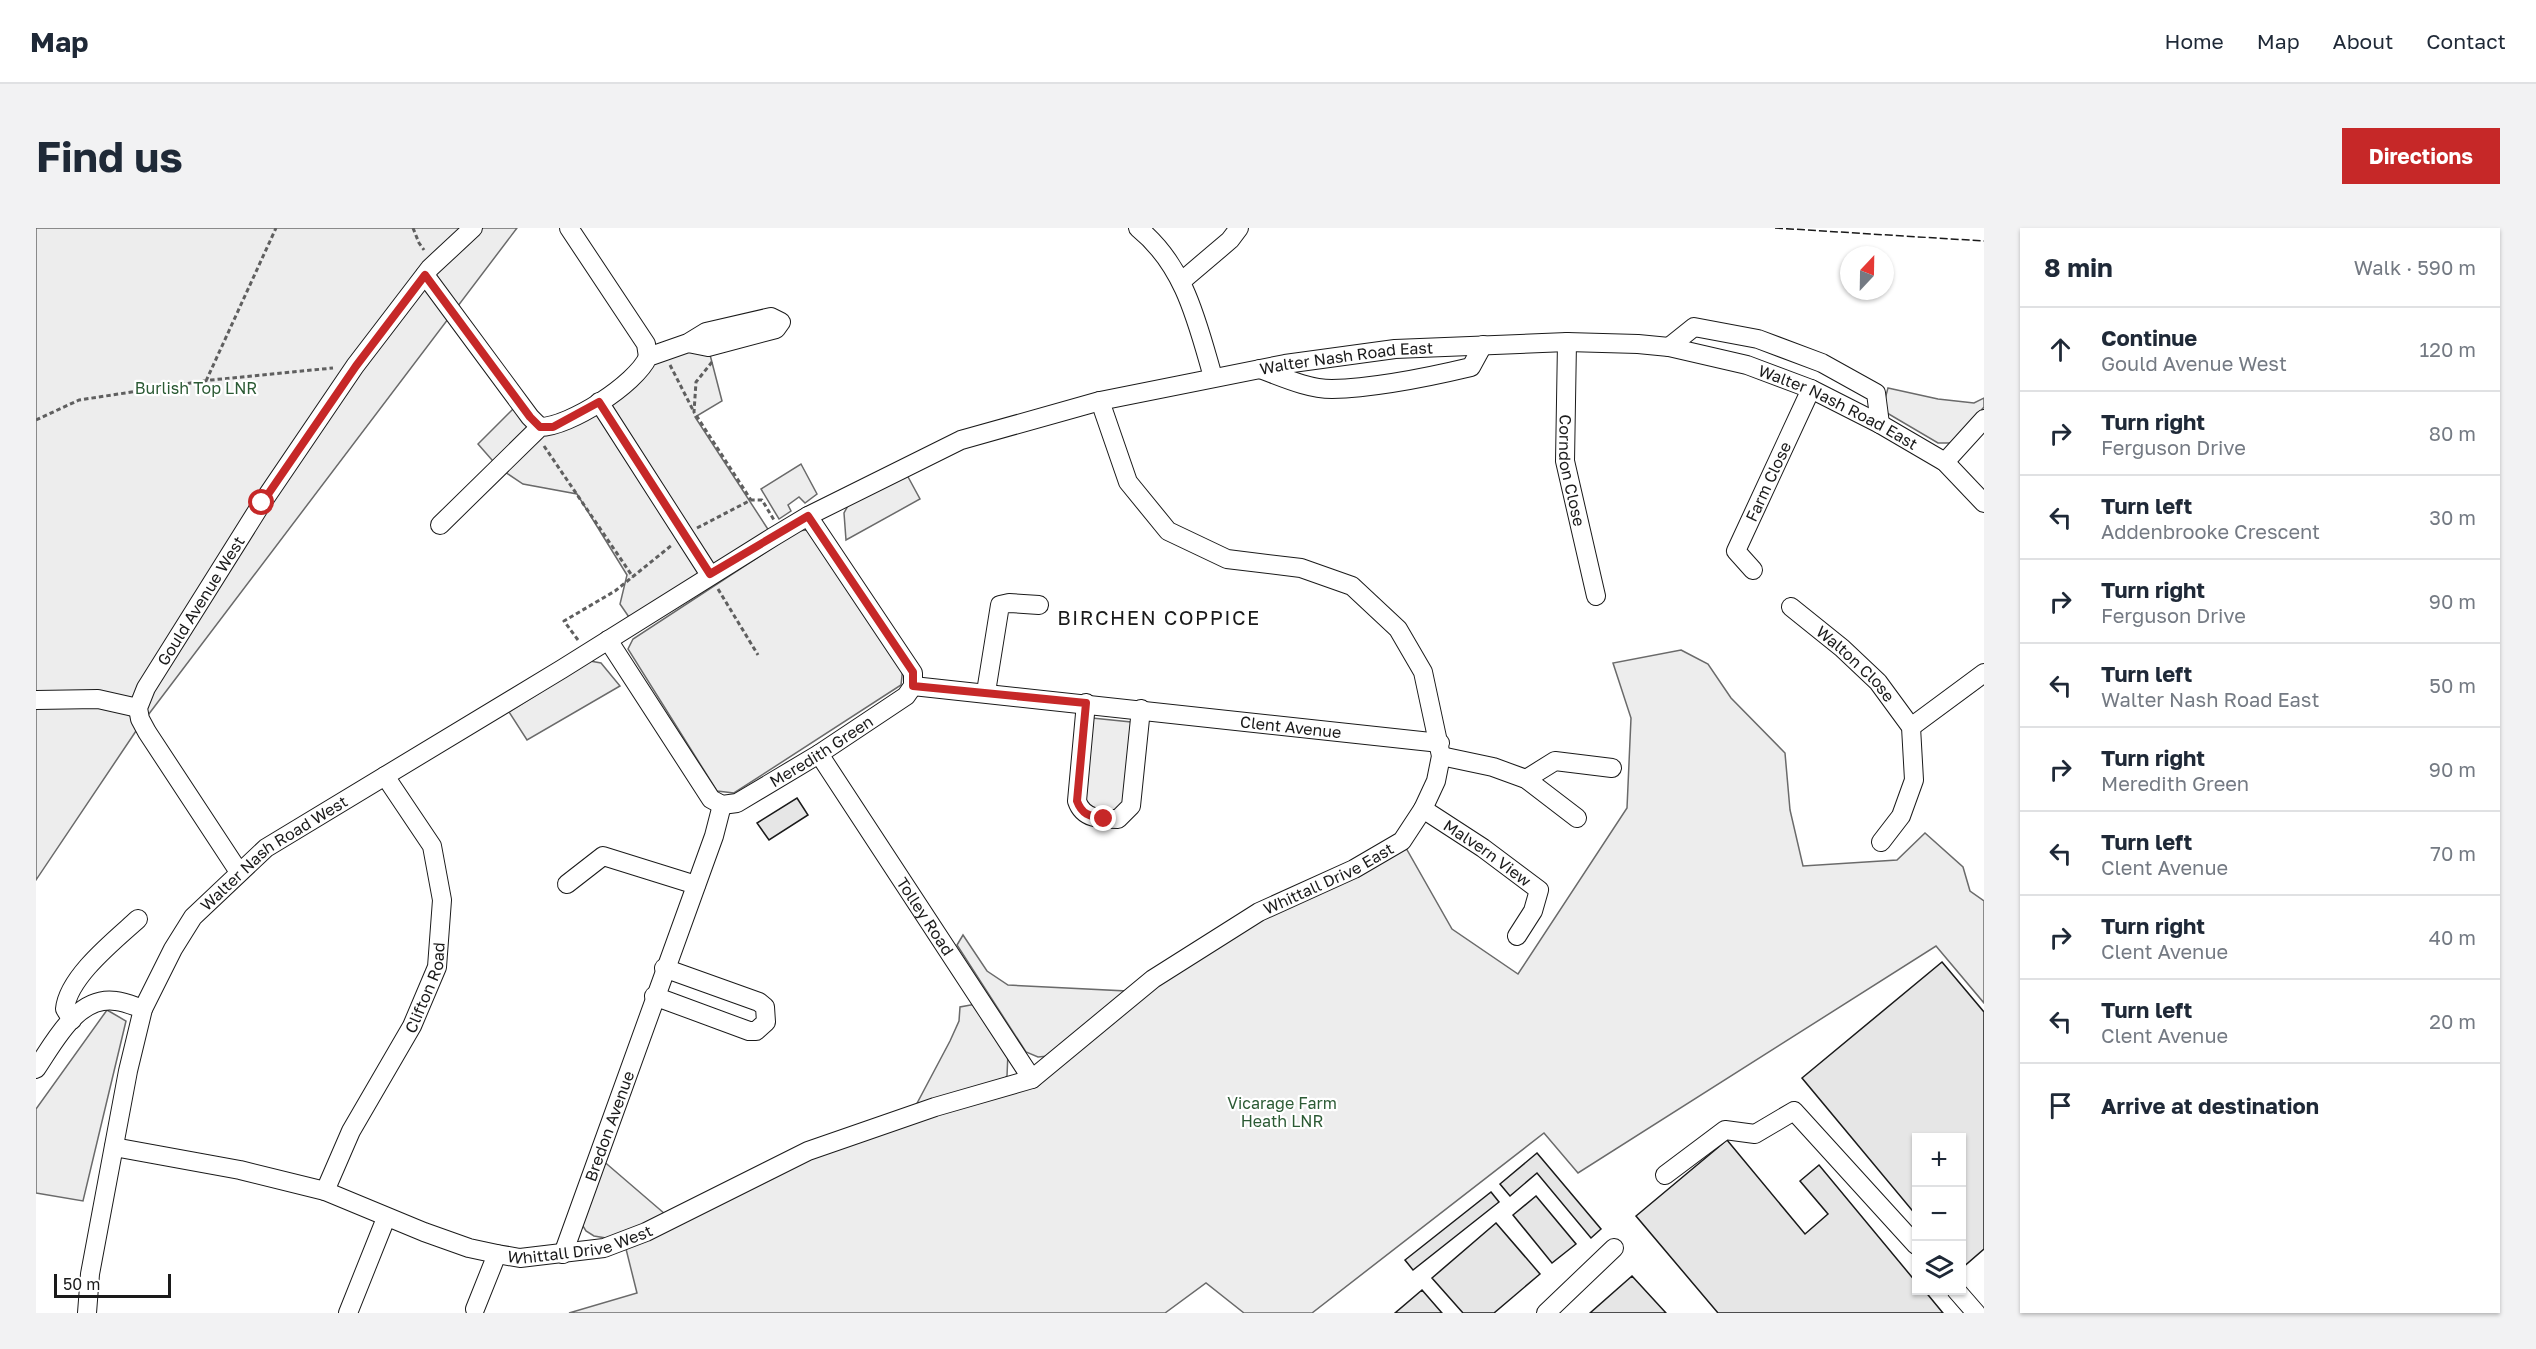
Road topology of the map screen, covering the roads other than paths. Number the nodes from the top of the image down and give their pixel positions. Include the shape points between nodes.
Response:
1 (473, 228) edge
2 (569, 228) edge
3 (1138, 228) edge
4 (1239, 228) edge
5 (430, 269) junction
6 (1183, 280) junction
7 (1567, 342) junction
8 (688, 343) junction
9 (1483, 345) junction
10 (1669, 347) junction
11 (648, 357) junction
12 (1258, 369) junction
13 (1213, 377) junction
14 (1811, 389) junction
15 (1100, 401) junction
16 (599, 402) junction
17 (1984, 419) edge
18 (1880, 424) junction
19 (537, 429) junction
20 (1945, 462) junction
21 (1984, 503) edge
22 (808, 516) junction
23 (440, 525) dead end
24 (1753, 570) dead end
25 (710, 574) junction
26 (1596, 596) dead end
27 (1039, 605) dead end
28 (1791, 607) dead end
29 (608, 640) junction
30 (1984, 673) edge
31 (913, 686) junction
32 (986, 692) junction
33 (36, 700) edge
34 (1086, 703) junction
35 (138, 708) junction
36 (1141, 709) junction
37 (1911, 727) junction
38 (1441, 750) junction
39 (819, 754) junction
40 (1612, 768) dead end
41 (385, 776) junction
42 (1526, 779) junction
43 (722, 805) junction
44 (1423, 809) junction
45 (1577, 818) dead end
46 (1881, 842) dead end
47 (239, 872) junction
48 (567, 884) dead end
49 (696, 885) junction
50 (138, 919) dead end
51 (1517, 936) dead end
52 (664, 968) junction
53 (654, 996) junction
54 (143, 1009) junction
55 (72, 1020) junction
56 (36, 1069) edge
57 (1032, 1079) junction
58 (114, 1146) junction
59 (1665, 1175) dead end
60 (325, 1191) junction
61 (386, 1218) junction
62 (1913, 1241) edge
63 (1614, 1248) dead end
64 (497, 1254) junction
65 (563, 1254) junction
66 (1960, 1295) edge
67 (475, 1309) dead end
68 (87, 1313) edge
69 (348, 1313) edge
70 (1546, 1313) edge
71 (1976, 1313) edge

1 - 5 street, Gould Avenue West
2 - 11 street via 646,344
3 - 6 street
4 - 6 street
5 - 19 street
5 - 35 street, Gould Avenue West via 356,366 262,503 162,661
6 - 13 street
7 - 9 street, Walter Nash Road East
7 - 10 street, Walter Nash Road East
7 - 26 street, Corndon Close via 1565,461
8 - 8 street via 706,332 771,317 781,322 776,329 708,346
8 - 11 street
9 - 12 street, Walter Nash Road East via 1395,348
9 - 12 street via 1471,367 1431,377 1330,389
10 - 14 street, Walter Nash Road East via 1747,365
10 - 18 street via 1694,327 1769,343 1822,363 1875,393
11 - 16 street via 643,368
12 - 13 street, Walter Nash Road East
13 - 15 street, Walter Nash Road East
14 - 18 street, Walter Nash Road East
14 - 24 street, Farm Close via 1736,551
15 - 22 street, Walter Nash Road East via 961,440
15 - 38 street, Whittall Drive East via 1128,482 1168,531 1227,559 1301,568 1352,586 1398,628 1423,672
16 - 19 street via 553,427
16 - 25 street
17 - 20 street
18 - 20 street, Walter Nash Road East
19 - 23 street
20 - 21 street, Walter Nash Road East
22 - 25 street, Walter Nash Road East
22 - 31 street via 913,672
25 - 29 street, Walter Nash Road West
27 - 32 street via 1000,605
28 - 37 street, Walton Close via 1878,682
29 - 41 street, Walter Nash Road West
29 - 43 street via 711,799
30 - 37 street
31 - 32 street, Clent Avenue
31 - 39 street, Meredith Green via 906,696
32 - 34 street, Clent Avenue
33 - 35 street via 98,699
34 - 36 street, Clent Avenue
34 - 36 street via 1077,801 1080,810 1104,819 1118,819 1131,806
35 - 47 street via 147,732
36 - 38 street, Clent Avenue
37 - 46 street via 1914,780 1901,816
38 - 42 street, Clent Avenue
38 - 44 street, Whittall Drive East via 1436,781
39 - 43 street, Meredith Green via 737,803
39 - 57 street, Tolley Road
40 - 42 street via 1555,762
41 - 47 street, Walter Nash Road West via 266,848
41 - 60 street, Clifton Road via 432,846 442,900 437,967 412,1026 351,1131
42 - 45 street, Clent Avenue
43 - 49 street, Bredon Avenue
44 - 51 street, Malvern View via 1539,890 1533,911
44 - 57 street, Whittall Drive East via 1401,841 1354,869 1259,912 1153,979
47 - 54 street, Walter Nash Road West via 194,917
48 - 49 street via 603,856
49 - 52 street, Bredon Avenue
50 - 55 street via 70,991 65,1009
52 - 53 street, Bredon Avenue
52 - 53 street via 759,1002 767,1014 766,1022 756,1031 749,1031
53 - 65 street, Bredon Avenue
54 - 55 street via 115,1000 94,1003
54 - 58 street, Walter Nash Road West
55 - 56 street
57 - 65 street, Whittall Drive West via 808,1150 646,1232 604,1248
58 - 60 street, Whittall Drive West
58 - 68 street, Walter Nash Road West via 90,1274
59 - 62 street via 1725,1130 1755,1134 1794,1111
60 - 61 street, Whittall Drive West
61 - 64 street, Whittall Drive West
61 - 69 street
63 - 70 street
64 - 65 street, Whittall Drive West via 520,1258
64 - 67 street
66 - 71 street

